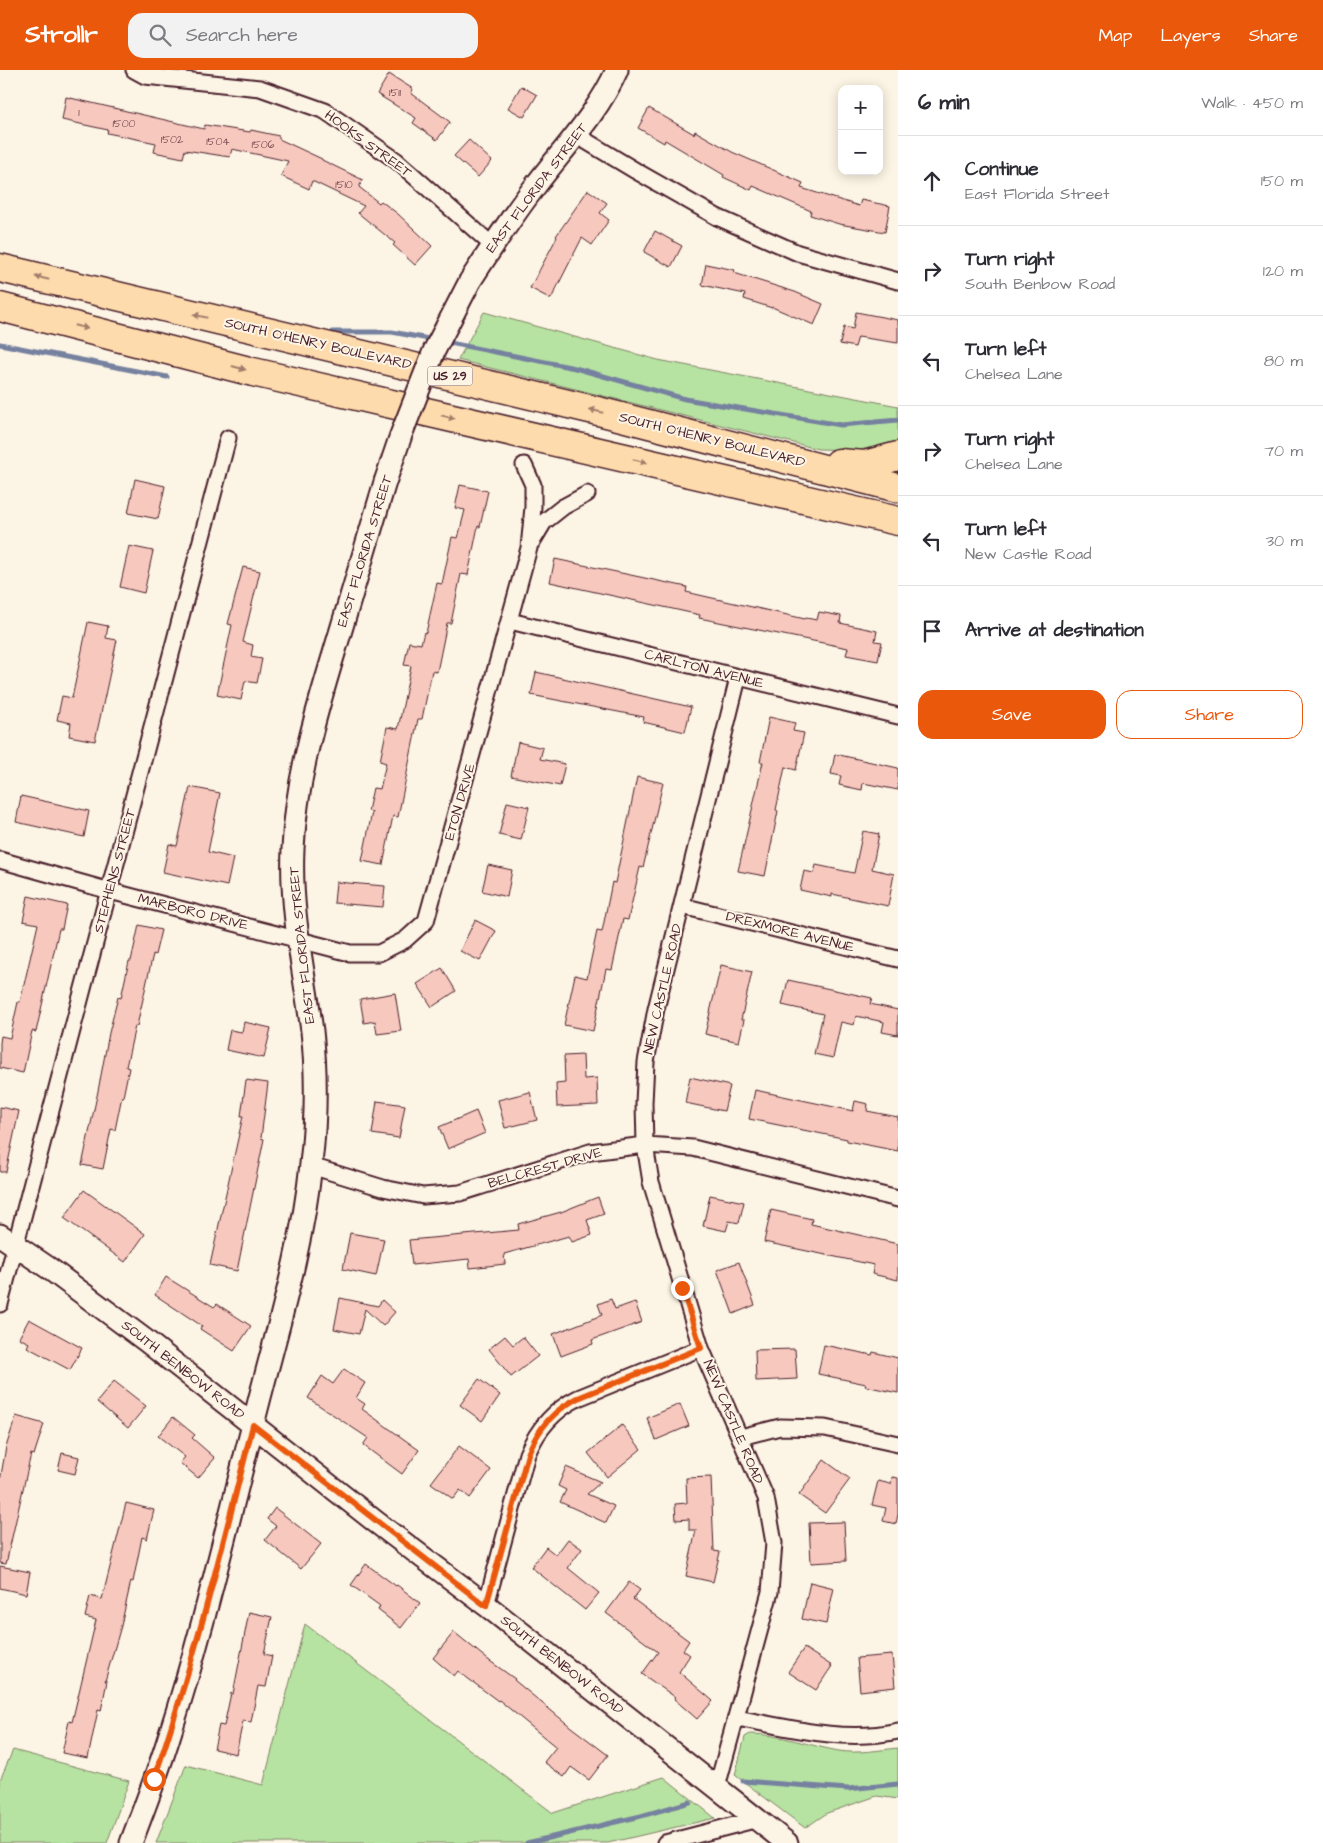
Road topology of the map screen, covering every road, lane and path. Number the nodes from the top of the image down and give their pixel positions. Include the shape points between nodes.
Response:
1 (134, 70) edge
2 (617, 70) edge
3 (576, 135) junction
4 (492, 245) junction
5 (0, 268) edge
6 (898, 281) edge
7 (0, 307) edge
8 (228, 438) dead end
9 (771, 455) junction
10 (898, 456) edge
11 (524, 465) dead end
12 (898, 488) edge
13 (587, 494) dead end
14 (898, 521) edge
15 (529, 548) junction
16 (510, 621) junction
17 (738, 678) junction
18 (898, 716) edge
19 (0, 860) edge
20 (110, 891) junction
21 (682, 906) junction
22 (299, 939) junction
23 (898, 959) edge
24 (645, 1145) junction
25 (311, 1166) junction
26 (898, 1199) edge
27 (8, 1240) edge
28 (0, 1304) edge
29 (701, 1348) junction
30 (253, 1425) junction
31 (741, 1437) junction
32 (898, 1444) edge
33 (486, 1606) junction
34 (737, 1718) junction
35 (898, 1731) edge
36 (717, 1787) junction
37 (758, 1819) junction
38 (131, 1843) edge
39 (665, 1843) edge
40 (787, 1843) edge

1 - 4 street, HOOKS STREET via 145,76 260,88 325,111 397,161
2 - 3 main road, EAST FLORIDA STREET via 598,106
3 - 4 main road, EAST FLORIDA STREET
3 - 6 street via 717,217 798,253
4 - 22 main road, EAST FLORIDA STREET, bridge via 434,351 404,427 326,678 296,798 292,853
9 -> 5 highway, SOUTH O'HENRY BOULEVARD / US 29
7 -> 14 highway via 253,372
8 - 20 street, STEPHENS STREET
9 - 10 highway via 865,466
9 - 12 highway, SOUTH O'HENRY BOULEVARD / US 29
11 - 15 street, ETON DRIVE via 533,485
13 - 15 street, ETON DRIVE via 544,522
15 - 16 street, ETON DRIVE
16 - 17 street, CARLTON AVENUE
16 - 22 street, ETON DRIVE via 426,921 405,940 379,953 350,953
17 - 18 street, CARLTON AVENUE
17 - 21 street, NEW CASTLE ROAD
19 - 20 street, MARBORO DRIVE
20 - 22 street, MARBORO DRIVE
20 - 27 street, STEPHENS STREET
21 - 23 street, DREXMORE AVENUE
21 - 24 street, NEW CASTLE ROAD via 646,1062
22 - 25 main road, EAST FLORIDA STREET via 315,1080
24 - 25 street, BELCREST DRIVE via 590,1152 460,1193 423,1196
24 - 26 street, BELCREST DRIVE via 693,1148
24 - 29 street, NEW CASTLE ROAD via 650,1182
25 - 30 main road, EAST FLORIDA STREET via 302,1231
27 - 28 street, STEPHENS STREET
27 - 30 main road, SOUTH BENBOW ROAD via 145,1340
29 - 31 street, NEW CASTLE ROAD
29 - 33 street via 578,1398 546,1421 528,1454
30 - 33 main road, SOUTH BENBOW ROAD
30 - 38 main road, EAST FLORIDA STREET via 174,1720
31 - 32 street via 780,1426 825,1428
31 - 34 street, NEW CASTLE ROAD via 766,1498 774,1543 770,1592
33 - 36 main road, SOUTH BENBOW ROAD
34 - 35 street via 847,1736
34 - 36 street, NEW CASTLE ROAD
36 - 37 main road, SOUTH BENBOW ROAD
37 - 39 street
37 - 40 main road, SOUTH BENBOW ROAD

